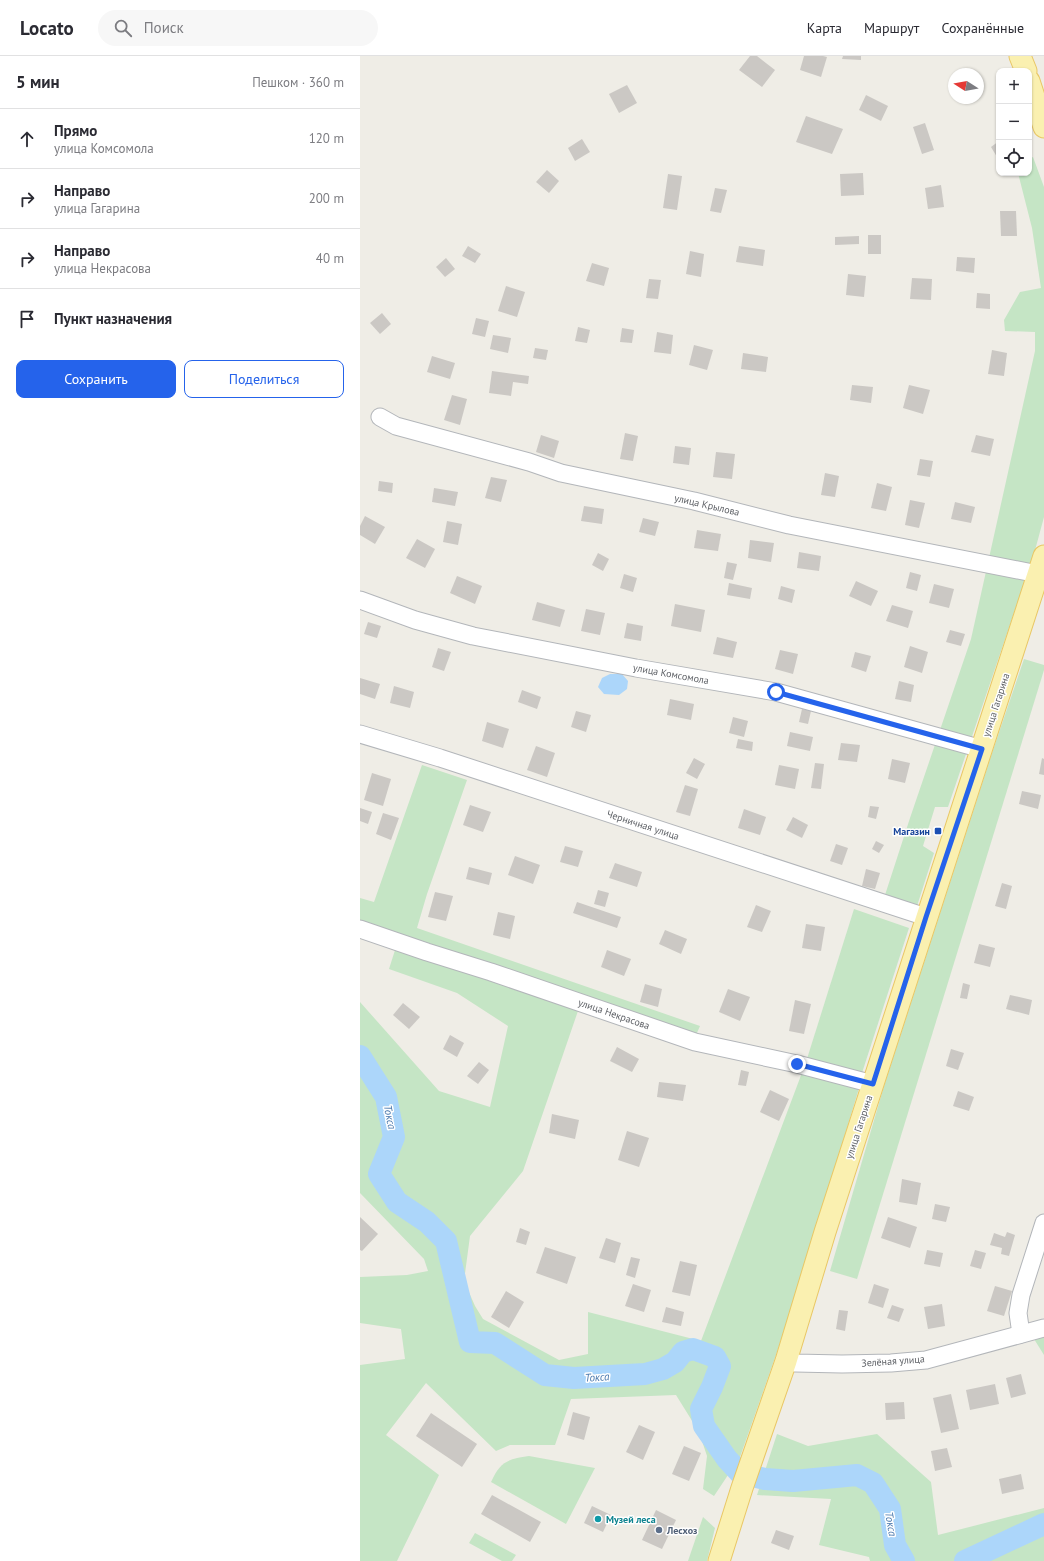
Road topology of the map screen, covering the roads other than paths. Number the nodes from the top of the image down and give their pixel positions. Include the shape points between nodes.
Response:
1 (1020, 56) edge
2 (1025, 68) edge
3 (1032, 90) edge
4 (1043, 123) edge
5 (380, 417) dead end
6 (1041, 565) edge
7 (360, 600) edge
8 (360, 734) edge
9 (982, 749) junction
10 (926, 917) junction
11 (360, 929) edge
12 (873, 1084) junction
13 (1044, 1223) edge
14 (1044, 1328) edge
15 (1021, 1334) junction
16 (786, 1361) junction
17 (719, 1561) edge

1 - 2 main road
3 - 4 main road
5 - 6 street, улица Крылова via 396,426 530,462 561,473 694,501 789,525
6 - 9 main road, улица Гагарина
7 - 9 street, улица Комсомола via 415,620 473,636 776,692
8 - 10 street, Черничная улица
9 - 10 main road, улица Гагарина
10 - 12 main road, улица Гагарина
11 - 12 street, улица Некрасова via 695,1042 797,1064
12 - 16 main road, улица Гагарина
13 - 15 street via 1021,1295 1018,1313
14 - 15 street, Зелёная улица
15 - 16 street, Зелёная улица via 926,1360 842,1364
16 - 17 main road, улица Гагарина

